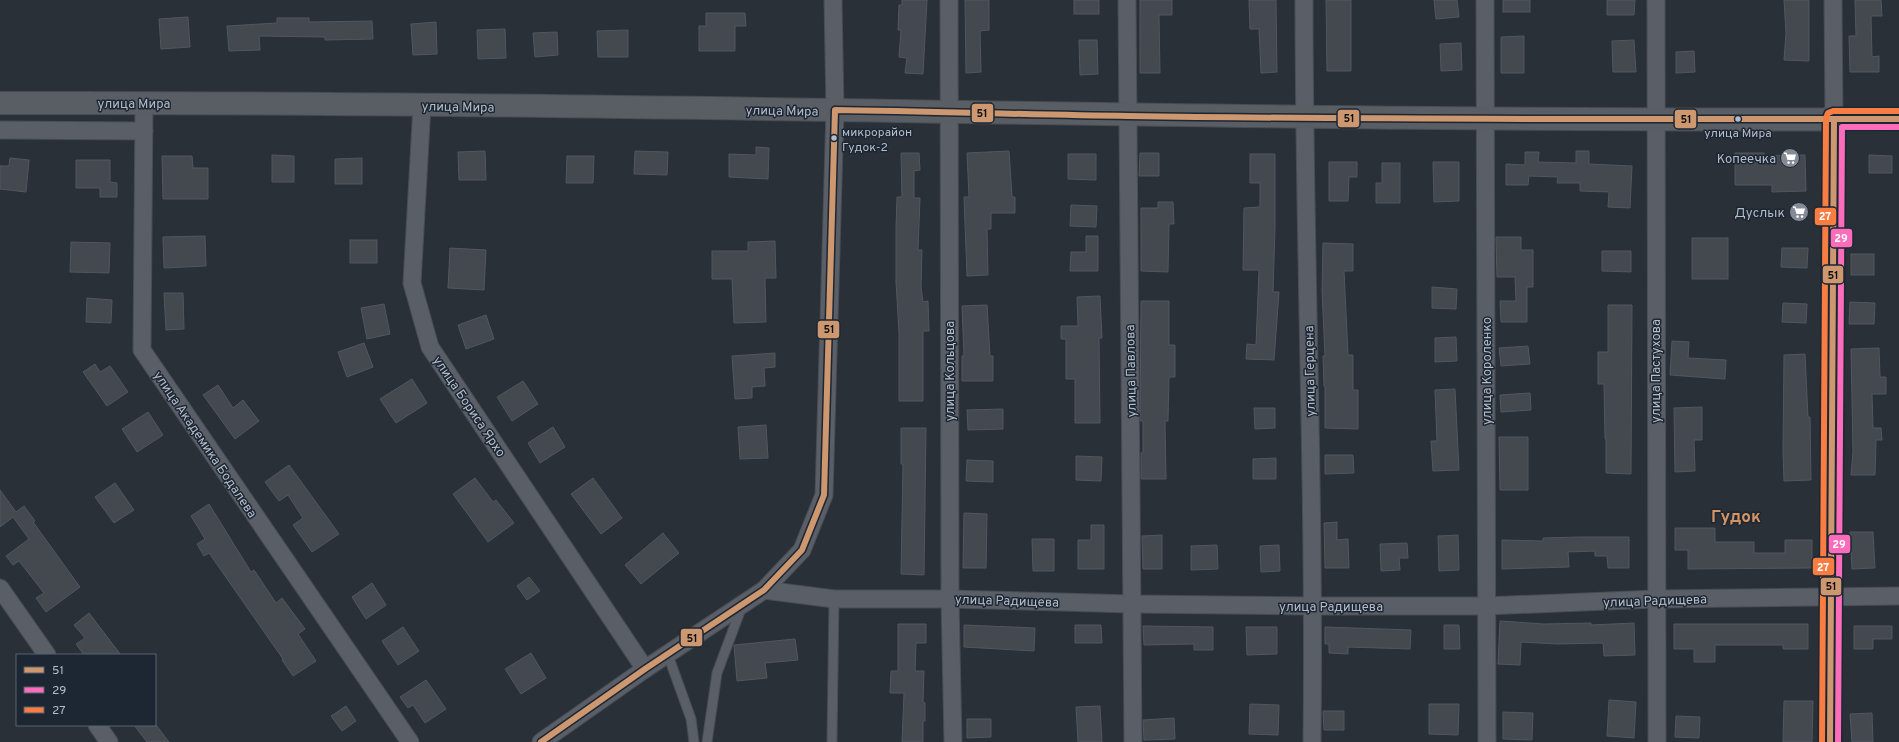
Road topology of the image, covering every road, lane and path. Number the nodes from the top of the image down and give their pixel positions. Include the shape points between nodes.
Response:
1 (833, 0) edge
2 (949, 0) edge
3 (1127, 0) edge
4 (1304, 0) edge
5 (1485, 0) edge
6 (1656, 0) edge
7 (1833, 0) edge
8 (0, 103) edge
9 (144, 103) junction
10 (422, 105) junction
11 (835, 110) junction
12 (949, 110) junction
13 (1127, 116) junction
14 (1304, 117) junction
15 (1655, 118) junction
16 (1485, 119) junction
17 (1834, 119) junction
18 (1899, 119) edge
19 (0, 130) edge
20 (144, 131) junction
21 (0, 588) edge
22 (764, 590) junction
23 (1830, 596) junction
24 (1899, 596) edge
25 (834, 599) junction
26 (950, 599) junction
27 (1656, 599) junction
28 (743, 604) junction
29 (1132, 604) junction
30 (1313, 606) junction
31 (1486, 606) junction
32 (46, 654) edge
33 (668, 655) junction
34 (646, 669) junction
35 (98, 726) edge
36 (109, 742) edge
37 (410, 742) edge
38 (541, 742) edge
39 (694, 742) edge
40 (707, 742) edge
41 (832, 742) edge
42 (952, 742) edge
43 (1133, 742) edge
44 (1312, 742) edge
45 (1487, 742) edge
46 (1657, 742) edge
47 (1830, 742) edge

1 - 11 street
2 - 12 street, улица Кольцова
3 - 13 street, улица Павлова
4 - 14 street, улица Герцена
5 - 16 street, улица Короленко
6 - 15 street, улица Пастухова
7 - 17 street
8 - 9 main road, улица Мира
9 - 10 main road, улица Мира
9 - 20 street, улица Академика Бодалева
10 - 11 main road, улица Мира
10 - 34 street, улица Бориса Ярхо via 412,283 430,347
11 - 12 main road, улица Мира
11 - 22 street via 824,495 802,550
12 - 13 main road, улица Мира
12 - 26 street, улица Кольцова
13 - 14 main road, улица Мира
13 - 29 street, улица Павлова
14 - 16 main road, улица Мира
14 - 30 street, улица Герцена
15 - 16 main road, улица Мира
15 - 17 main road, улица Мира
15 - 27 street, улица Пастухова
16 - 31 street, улица Короленко
17 - 18 main road, улица Мира
17 - 23 main road
19 - 20 street
20 - 37 street, улица Академика Бодалева via 142,350
21 - 32 street
22 - 25 street, улица Радищева
22 - 28 street
23 - 24 street, улица Радищева
23 - 27 street, улица Радищева
23 - 47 main road
25 - 26 street, улица Радищева
25 - 41 lane
26 - 29 street, улица Радищева
26 - 42 street, улица Кольцова
27 - 31 street, улица Радищева
27 - 46 street, улица Пастухова
28 - 33 street
28 - 40 lane via 717,673
29 - 30 street, улица Радищева
29 - 43 street, улица Павлова
30 - 31 street, улица Радищева
30 - 44 street, улица Герцена
31 - 45 street, улица Короленко
33 - 34 street
33 - 39 lane via 691,719
34 - 38 street
35 - 36 street

